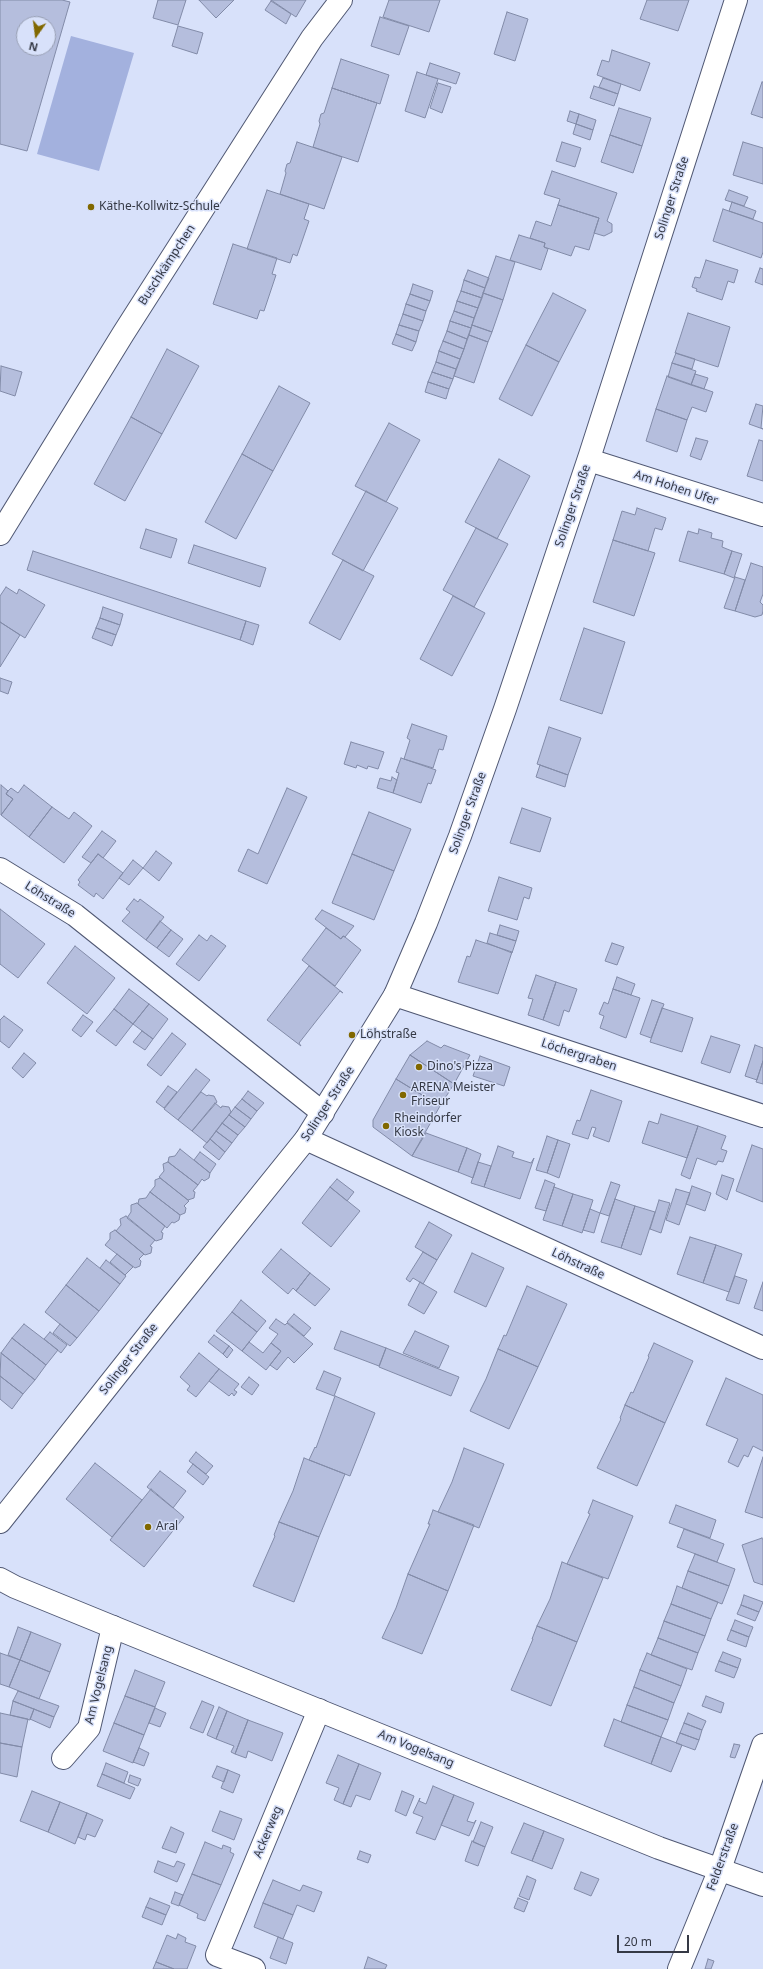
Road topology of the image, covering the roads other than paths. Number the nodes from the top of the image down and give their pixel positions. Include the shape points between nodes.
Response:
1 (341, 0) edge
2 (736, 0) edge
3 (588, 460) junction
4 (763, 516) edge
5 (0, 534) edge
6 (0, 869) edge
7 (395, 995) junction
8 (324, 1113) junction
9 (763, 1116) edge
10 (306, 1139) junction
11 (763, 1348) edge
12 (0, 1522) edge
13 (0, 1579) edge
14 (113, 1627) junction
15 (319, 1710) junction
16 (763, 1745) edge
17 (63, 1758) dead end
18 (720, 1869) junction
19 (763, 1885) edge
20 (214, 1962) edge
21 (254, 1969) edge
22 (679, 1969) edge

1 - 5 street, Buschkämpchen via 312,38 122,334
2 - 3 street, Solinger Straße
3 - 4 street, Am Hohen Ufer
3 - 7 street, Solinger Straße via 460,836
6 - 8 street, Löhstraße via 75,915
7 - 8 street, Solinger Straße
7 - 9 street, Löchergraben
8 - 10 street, Solinger Straße
10 - 11 street, Löhstraße
10 - 12 street, Solinger Straße
13 - 14 street, Am Vogelsang
14 - 15 street, Am Vogelsang
14 - 17 street, Am Vogelsang via 89,1728
15 - 18 street, Am Vogelsang via 659,1848
15 - 20 street, Ackerweg
16 - 18 street, Felderstraße
18 - 19 street, Am Vogelsang
18 - 22 street, Felderstraße
20 - 21 street, Ackerweg

